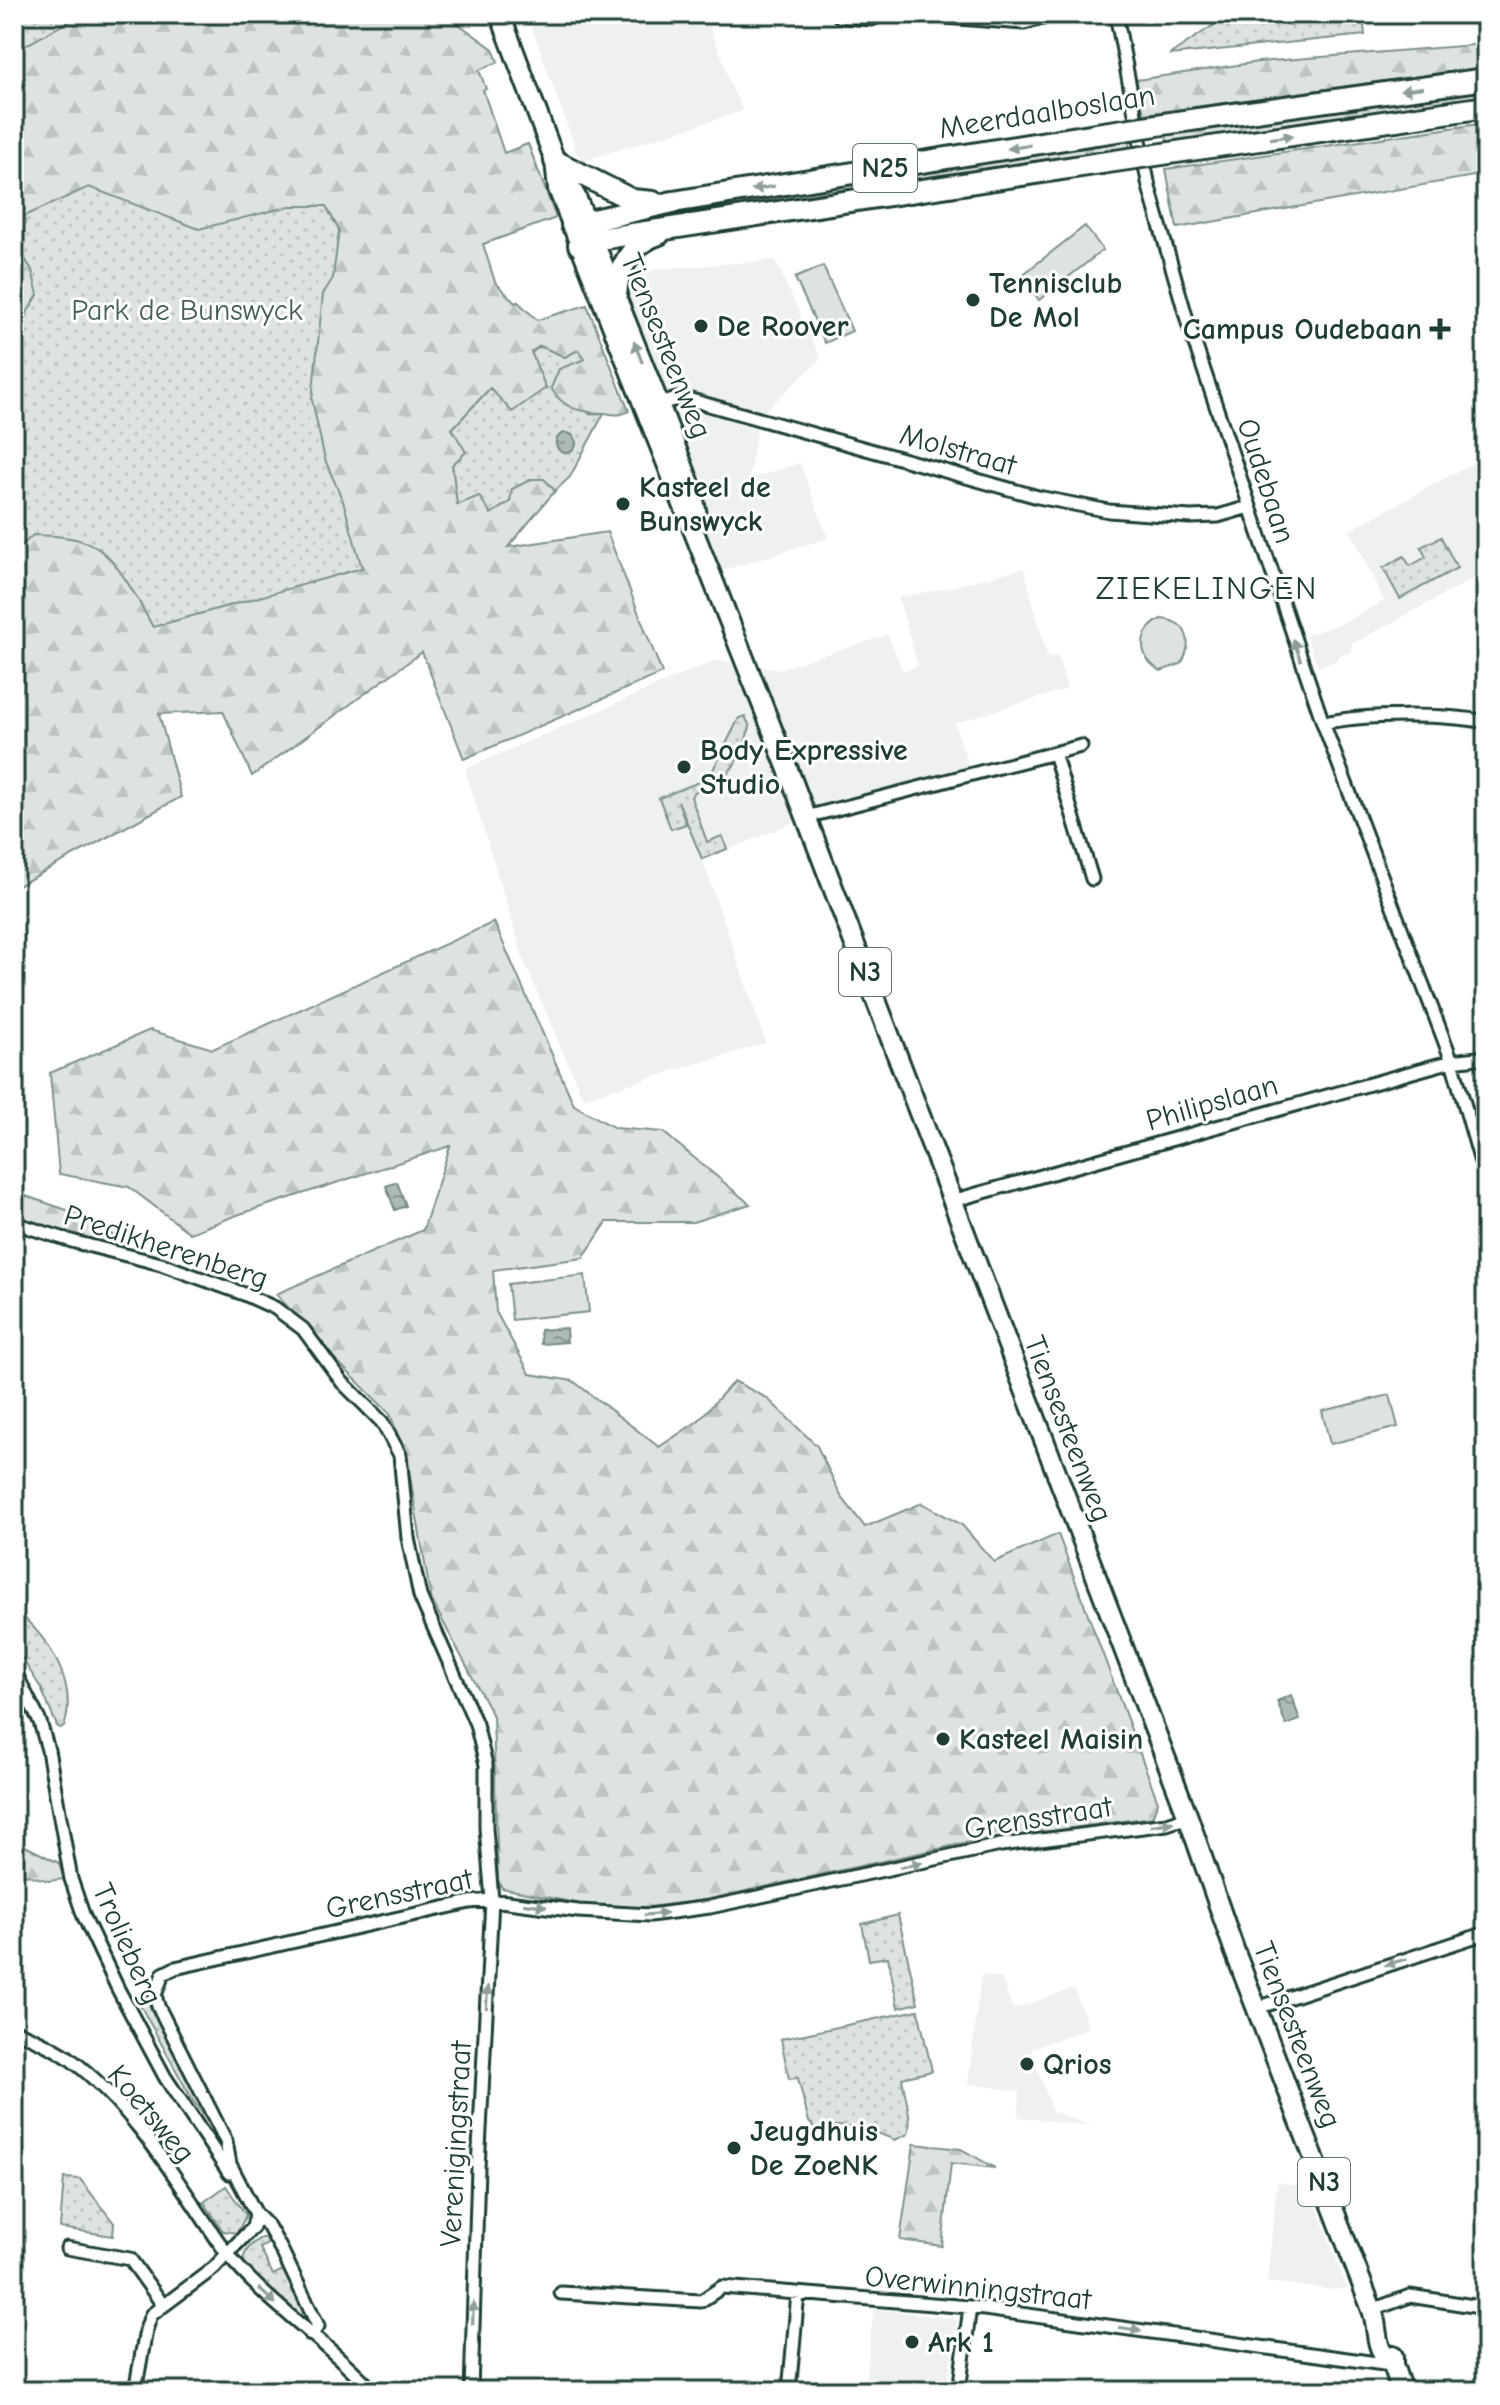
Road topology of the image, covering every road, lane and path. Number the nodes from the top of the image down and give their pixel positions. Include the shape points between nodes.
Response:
1 (500, 14) edge
2 (837, 14) edge
3 (884, 14) edge
4 (905, 14) edge
5 (1057, 14) edge
6 (1116, 14) edge
7 (1486, 79) edge
8 (1486, 107) edge
9 (555, 161) junction
10 (673, 202) junction
11 (679, 228) junction
12 (583, 233) junction
13 (616, 296) junction
14 (659, 404) junction
15 (1249, 507) junction
16 (705, 558) junction
17 (1486, 722) edge
18 (1323, 723) junction
19 (1081, 746) dead end
20 (1054, 753) junction
21 (806, 817) junction
22 (1092, 879) dead end
23 (1486, 1057) edge
24 (1452, 1061) junction
25 (1486, 1180) edge
26 (952, 1201) junction
27 (14, 1223) edge
28 (14, 1670) edge
29 (1188, 1817) junction
30 (492, 1900) junction
31 (1486, 1933) edge
32 (1257, 2008) junction
33 (15, 2033) edge
34 (256, 2214) junction
35 (67, 2248) dead end
36 (227, 2254) junction
37 (561, 2293) dead end
38 (798, 2294) junction
39 (163, 2305) junction
40 (970, 2307) junction
41 (1486, 2308) edge
42 (1374, 2315) junction
43 (311, 2335) junction
44 (1393, 2365) junction
45 (135, 2391) edge
46 (373, 2391) edge
47 (471, 2391) edge
48 (789, 2391) edge
49 (959, 2391) edge
50 (1402, 2391) edge

1 - 9 main road, Tiensesteenweg / N3
2 - 3 street via 872,19
4 - 5 street via 1024,23
6 - 15 street, Oudebaan via 1158,222
7 -> 10 highway, Meerdaalboslaan / N25, bridge
11 -> 8 highway, Meerdaalboslaan / N25, bridge
9 - 10 highway via 632,200
9 - 12 main road, Tiensesteenweg / N3 via 576,197
10 - 12 highway, Meerdaalboslaan / N25
11 - 12 highway, Meerdaalboslaan / N25
11 - 13 highway via 653,236 636,250 620,271
12 - 13 main road, Tiensesteenweg / N3
12 - 16 main road, Tiensesteenweg / N3
14 -> 13 main road, Tiensesteenweg / N3
14 - 15 street, Molstraat via 691,400 1012,491 1109,511 1203,517
14 - 16 main road, Tiensesteenweg / N3 via 692,489
18 -> 15 street, Oudebaan
16 - 21 main road, Tiensesteenweg / N3
17 - 18 street via 1459,717
18 - 24 street, Oudebaan
19 - 20 street
20 - 21 street
20 - 22 street
21 - 26 main road, Tiensesteenweg / N3
23 - 24 street, Philipslaan
24 - 25 street, Oudebaan
24 - 26 street, Philipslaan
26 - 29 main road, Tiensesteenweg / N3
27 - 30 street, Predikherenberg via 161,1264 275,1308 303,1329 342,1382 382,1422 400,1455 420,1596 483,1751
28 - 34 street, Trolieberg via 48,1750 71,1879 84,1917 165,2077
30 -> 29 street, Grensstraat via 650,1915 1001,1845
29 - 32 main road, Tiensesteenweg / N3
30 - 34 street, Grensstraat via 163,1974 155,1995 158,2006
47 -> 30 street, Verenigingstraat
31 -> 32 street
32 - 42 main road, Tiensesteenweg / N3
33 - 36 street, Koetsweg via 68,2058 112,2095
34 - 36 street via 246,2237
34 - 43 street, Grensstraat via 282,2251 318,2326
35 - 39 street via 130,2259
36 - 39 street
36 -> 43 street, Koetsweg
37 - 38 street, Overwinningstraat via 701,2301 722,2287
38 - 40 street, Overwinningstraat
38 - 48 street
39 - 45 street via 151,2315 146,2330
40 -> 44 street, Overwinningstraat
40 - 49 street
41 - 42 street via 1410,2296
42 - 44 main road, Tiensesteenweg / N3 via 1378,2344
43 - 46 street, Koetsweg
44 - 50 main road, Tiensesteenweg / N3

